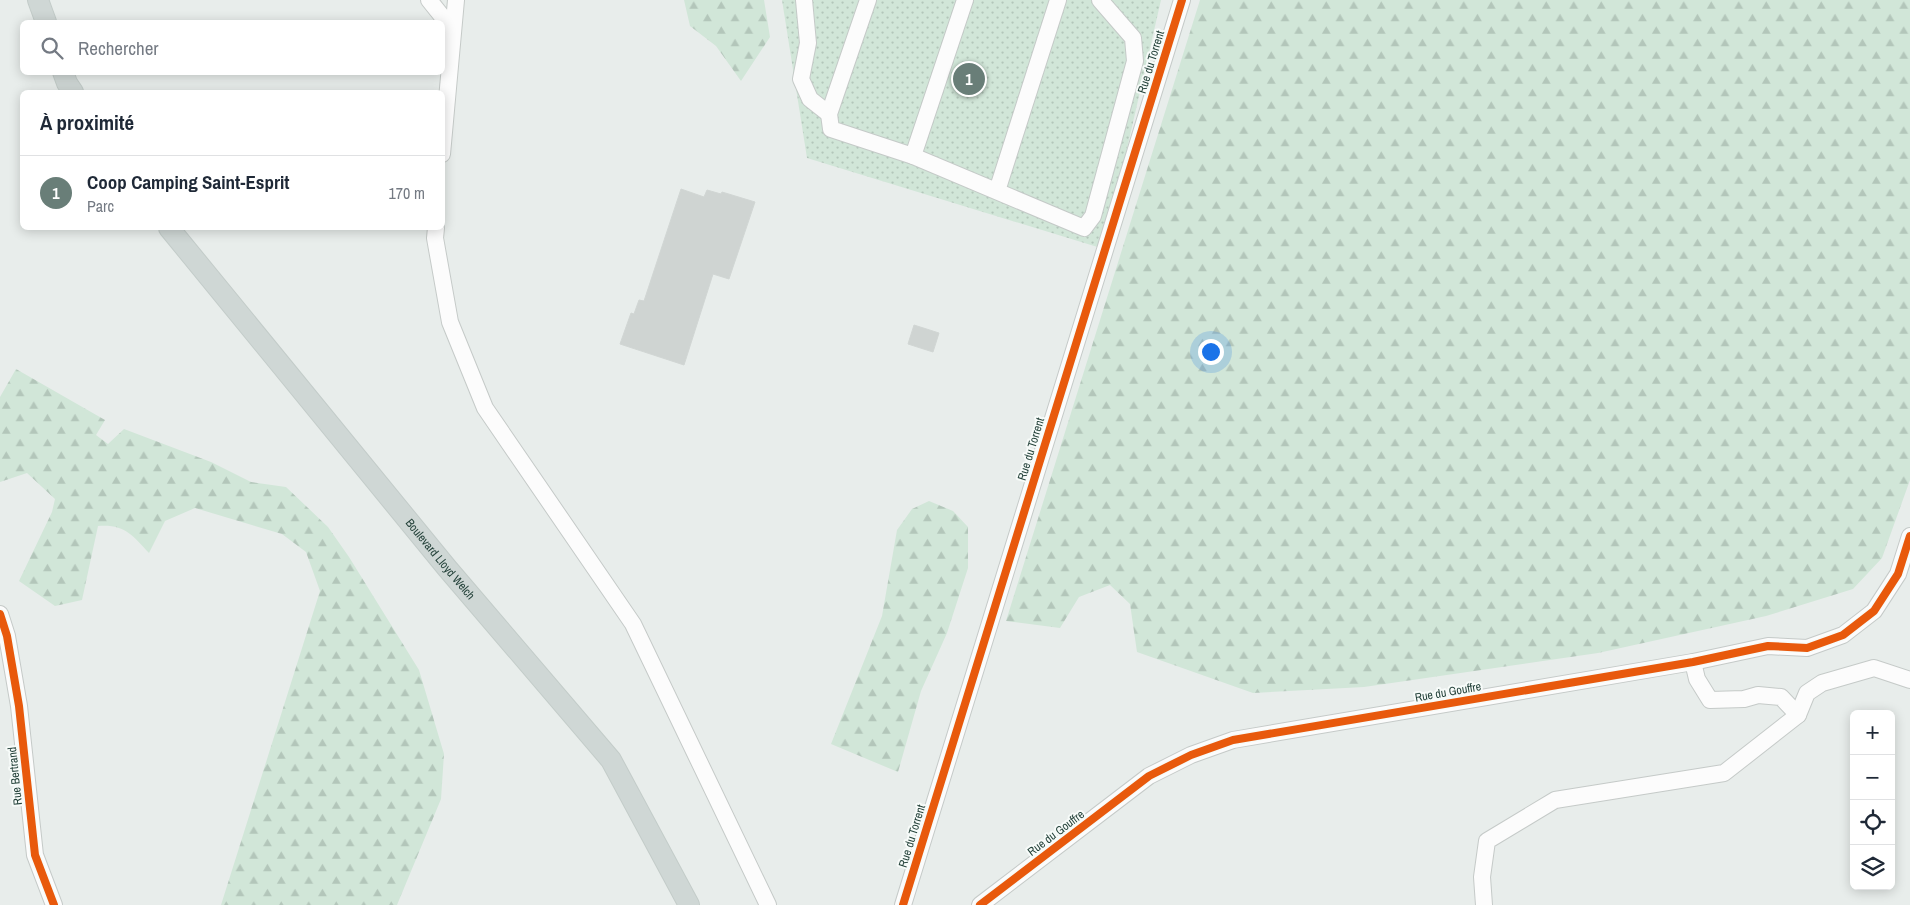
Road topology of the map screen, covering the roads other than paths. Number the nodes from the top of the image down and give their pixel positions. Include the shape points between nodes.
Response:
1 (38, 0) edge
2 (430, 0) edge
3 (456, 0) edge
4 (804, 0) edge
5 (868, 0) edge
6 (965, 0) edge
7 (1058, 0) edge
8 (1100, 0) edge
9 (1182, 0) edge
10 (45, 20) edge
11 (453, 30) junction
12 (64, 75) edge
13 (72, 90) edge
14 (829, 114) junction
15 (445, 120) edge
16 (913, 156) junction
17 (997, 191) junction
18 (171, 230) edge
19 (436, 230) edge
20 (1910, 536) edge
21 (0, 614) edge
22 (1693, 662) junction
23 (1910, 680) edge
24 (1798, 715) junction
25 (54, 905) edge
26 (689, 905) edge
27 (768, 905) edge
28 (903, 905) edge
29 (980, 905) edge
30 (1484, 905) edge

1 - 10 main road
2 - 11 street
3 - 11 street
4 - 14 street via 808,44 801,79 810,99
5 - 14 street
6 - 16 street
7 - 17 street
8 - 17 street via 1133,38 1135,61 1093,216 1084,228
9 - 28 street, Rue du Torrent
11 - 15 street
12 - 13 main road
14 - 16 street via 831,129
16 - 17 street
18 - 26 main road, Boulevard Lloyd Welch via 447,568 610,760
19 - 27 street via 450,322 485,408 633,624
20 - 22 street, Rue du Gouffre via 1898,574 1874,611 1842,635 1807,648 1768,646
21 - 25 street, Rue Bertrand via 19,706 35,855
22 - 24 street via 1697,679 1710,700 1744,699 1758,694 1781,697
22 - 29 street, Rue du Gouffre via 1225,743 1191,755 1149,776
23 - 24 street via 1874,668 1822,683 1808,693
24 - 30 street via 1724,773 1555,800 1487,841 1482,877

